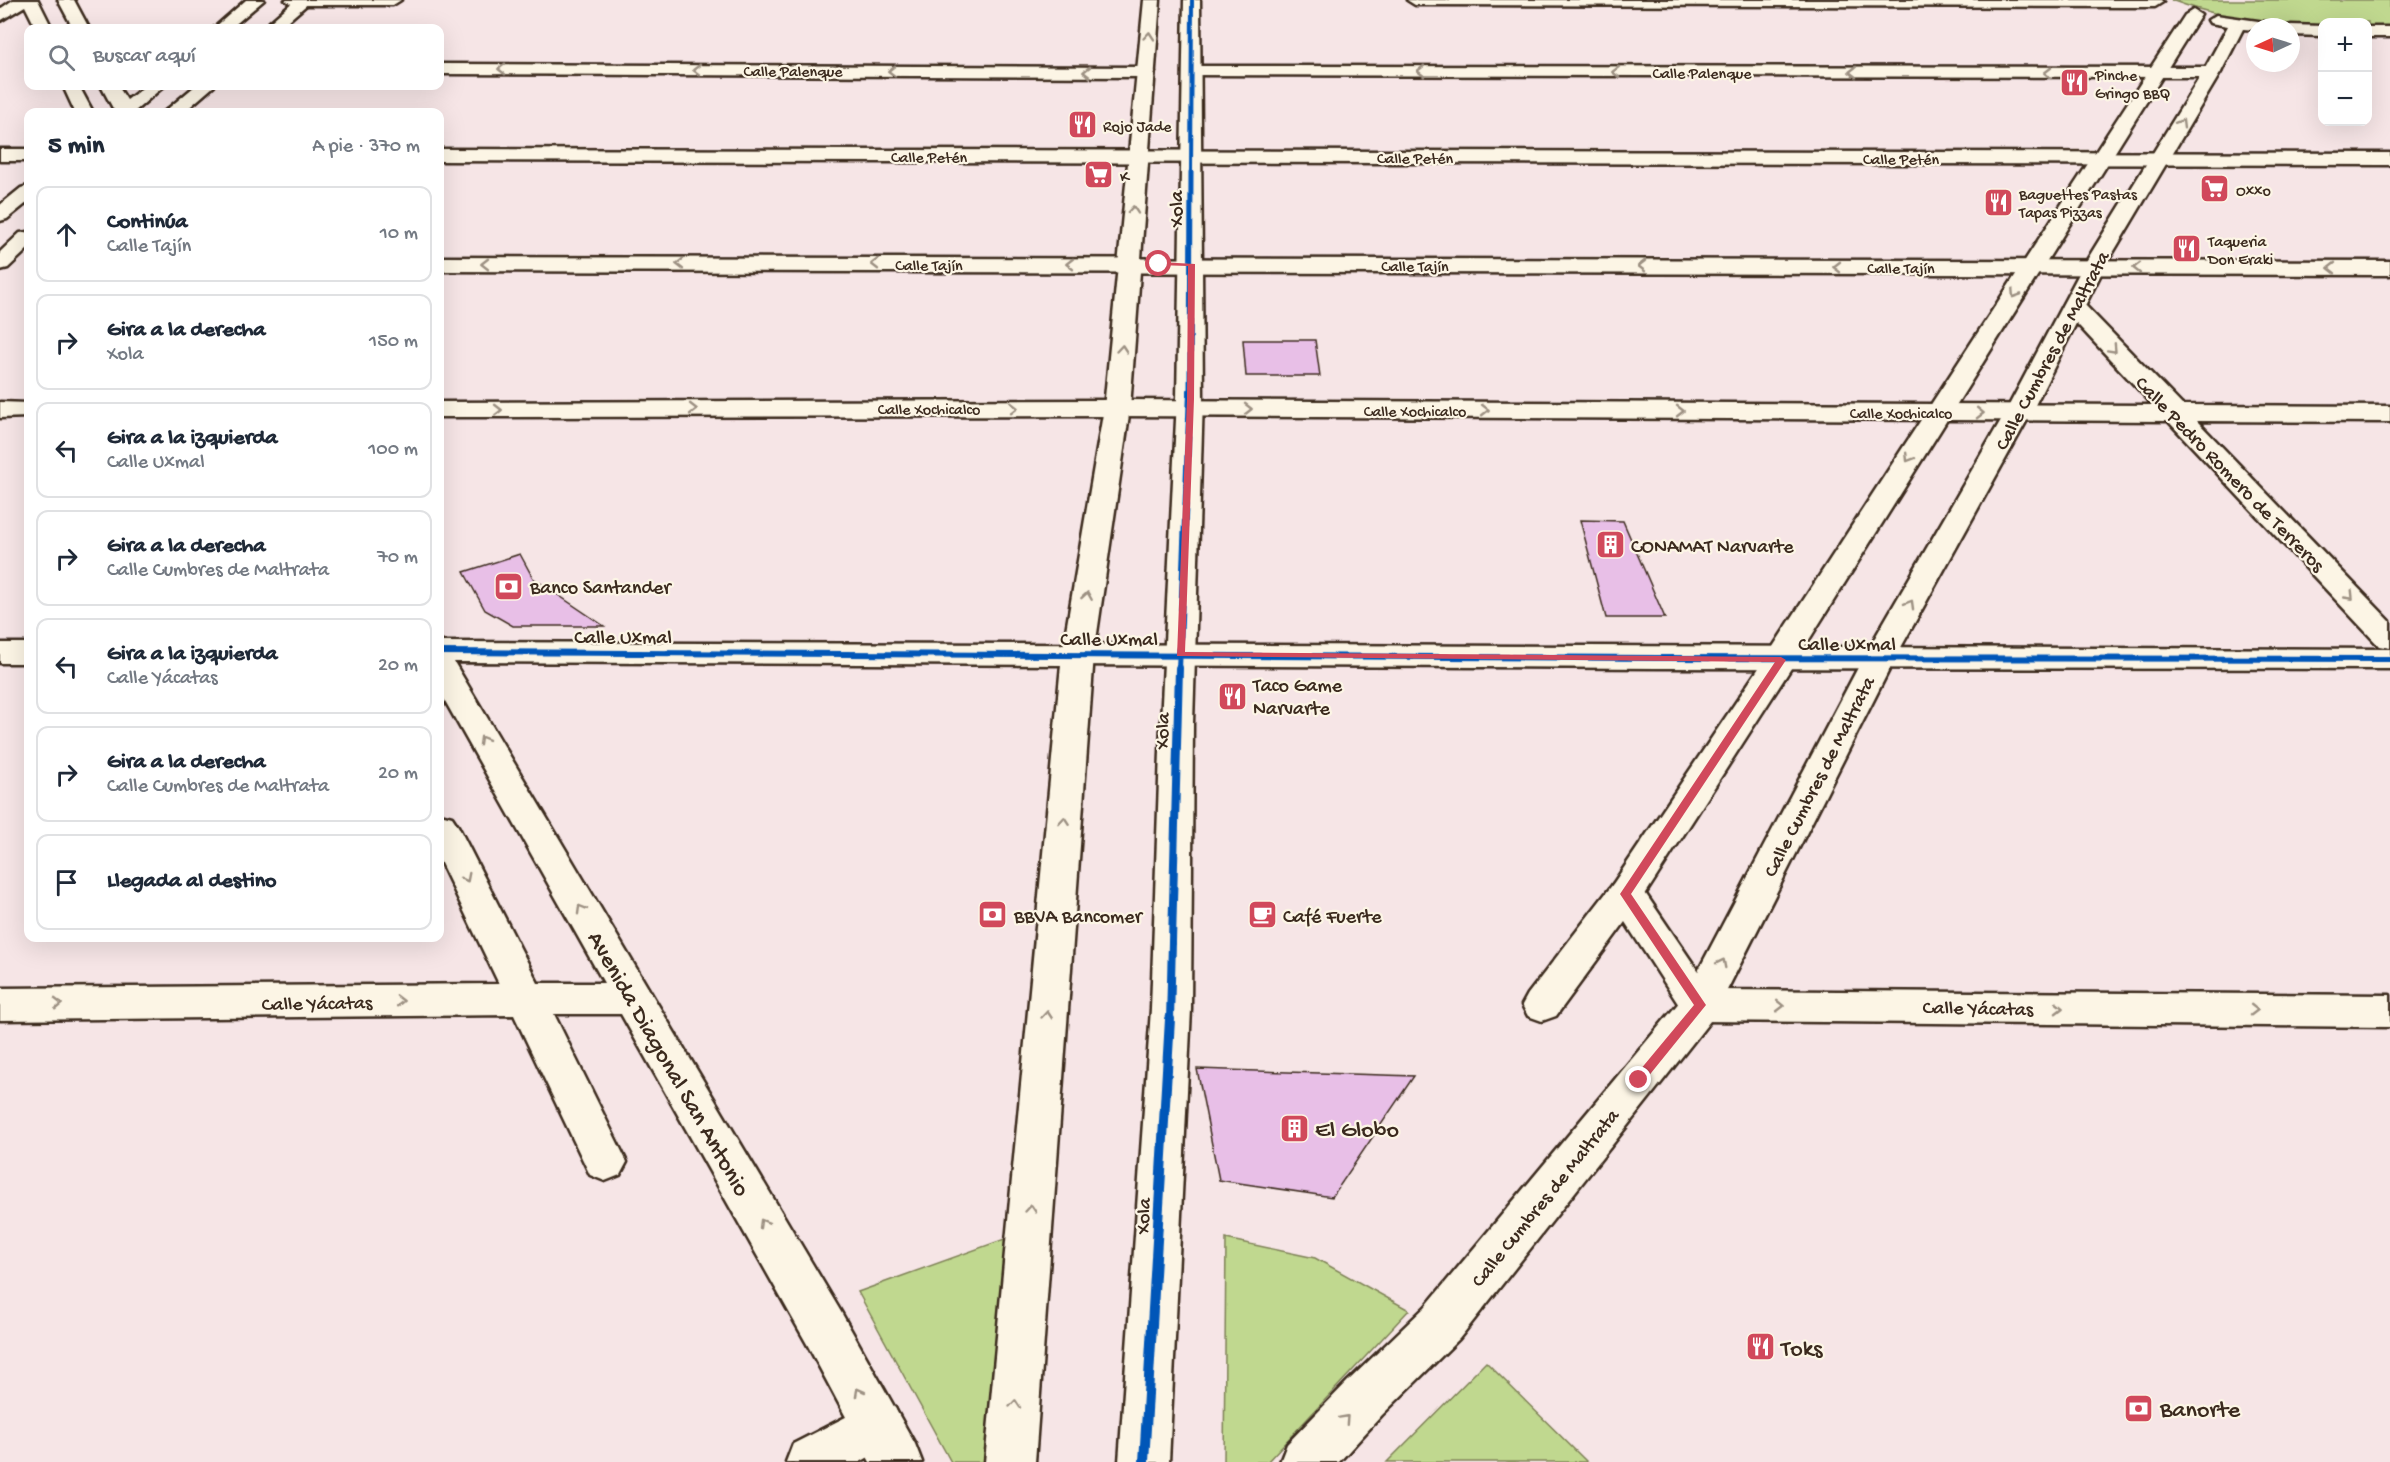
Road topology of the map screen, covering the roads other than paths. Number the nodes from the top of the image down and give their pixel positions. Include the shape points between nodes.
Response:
1 (24, 0) edge
2 (30, 0) edge
3 (66, 0) edge
4 (256, 0) edge
5 (293, 0) edge
6 (304, 0) edge
7 (393, 0) edge
8 (1152, 0) edge
9 (1192, 0) edge
10 (1415, 0) edge
11 (2153, 1) edge
12 (2193, 15) junction
13 (0, 16) edge
14 (42, 24) edge
15 (79, 24) edge
16 (227, 24) edge
17 (276, 24) edge
18 (2246, 24) edge
19 (2300, 30) edge
20 (2246, 31) edge
21 (2318, 31) edge
22 (2372, 32) edge
23 (2390, 32) edge
24 (444, 69) edge
25 (1193, 71) junction
26 (1146, 72) junction
27 (2212, 72) junction
28 (2155, 73) junction
29 (73, 90) edge
30 (112, 90) edge
31 (150, 90) edge
32 (200, 90) edge
33 (82, 108) edge
34 (122, 108) edge
35 (129, 108) edge
36 (178, 108) edge
37 (0, 155) edge
38 (24, 155) edge
39 (444, 155) edge
40 (1138, 156) junction
41 (1192, 156) junction
42 (2099, 159) junction
43 (2160, 159) junction
44 (2390, 159) edge
45 (24, 195) edge
46 (0, 215) edge
47 (24, 242) edge
48 (0, 264) edge
49 (444, 264) edge
50 (1129, 264) junction
51 (1192, 264) junction
52 (24, 266) edge
53 (2032, 267) junction
54 (2093, 268) junction
55 (2390, 268) edge
56 (2073, 306) junction
57 (1117, 408) junction
58 (1190, 409) junction
59 (0, 410) edge
60 (24, 410) edge
61 (444, 410) edge
62 (1938, 412) junction
63 (2018, 413) junction
64 (2174, 414) junction
65 (2390, 414) edge
66 (2390, 639) edge
67 (444, 652) edge
68 (0, 653) edge
69 (24, 653) edge
70 (1078, 654) junction
71 (1180, 654) junction
72 (1781, 660) junction
73 (1878, 660) junction
74 (2390, 660) edge
75 (444, 672) edge
76 (444, 834) edge
77 (1626, 894) junction
78 (633, 998) junction
79 (527, 1000) junction
80 (0, 1004) edge
81 (1542, 1005) dead end
82 (1700, 1005) junction
83 (2390, 1011) edge
84 (605, 1162) dead end
85 (887, 1444) edge
86 (811, 1462) edge
87 (1011, 1462) edge
88 (1144, 1462) edge
89 (1305, 1462) edge

1 - 13 street
2 - 14 street
3 - 15 street
4 - 16 street
5 - 6 street
6 - 7 street
6 - 17 street
26 -> 8 street, Xola
9 - 25 street, Xola
10 - 11 street
11 - 12 street
12 - 18 street
12 - 28 street
19 - 21 street
20 - 27 street, Calle Cumbres de Maltrata
22 - 23 street
26 -> 24 street, Calle Palenque
28 -> 25 street, Calle Palenque
25 - 41 street, Xola
26 - 40 street, Xola
27 - 28 street, Calle Palenque
43 -> 27 street, Calle Cumbres de Maltrata
28 - 42 street
29 - 33 street
30 - 34 street
31 - 35 street
32 - 36 street
37 - 38 street
39 - 40 street, Calle Petén
40 - 41 street, Calle Petén
50 -> 40 street, Xola
41 - 42 street, Calle Petén
41 - 51 street, Xola
42 - 43 street, Calle Petén
42 - 53 street
43 - 44 street, Calle Petén
43 - 54 street, Calle Cumbres de Maltrata
45 - 46 street
47 - 48 street
48 - 52 street
50 -> 49 street, Calle Tajín
50 - 51 street, Calle Tajín
57 -> 50 street, Xola
53 -> 51 street, Calle Tajín
51 - 58 street, Xola
53 - 54 street, Calle Tajín
53 -> 62 street
55 -> 54 street, Calle Tajín
54 - 56 street, Calle Cumbres de Maltrata
56 - 63 street, Calle Cumbres de Maltrata
56 -> 64 street, Calle Pedro Romero de Terreros
57 - 58 street, Calle Xochicalco
61 -> 57 street, Calle Xochicalco
70 -> 57 street, Xola
58 -> 62 street, Calle Xochicalco
58 - 71 street, Xola
59 - 60 street
62 -> 63 street, Calle Xochicalco
62 -> 72 street
63 - 64 street, Calle Xochicalco
73 -> 63 street, Calle Cumbres de Maltrata
64 - 65 street, Calle Xochicalco
64 -> 66 street, Calle Pedro Romero de Terreros
67 - 70 street, Calle Uxmal
68 - 69 street
70 - 71 street, Calle Uxmal
87 -> 70 street, Xola
71 - 72 street, Calle Uxmal
71 - 88 street, Xola via 1171,1009
72 - 73 street, Calle Uxmal
72 - 77 street
73 - 74 street, Calle Uxmal
82 -> 73 street, Calle Cumbres de Maltrata
78 -> 75 street, Avenida Diagonal San Antonio
76 -> 79 street
77 - 81 street
77 - 82 street
78 - 79 street, Calle Yácatas
85 -> 78 street, Avenida Diagonal San Antonio
80 -> 79 street, Calle Yácatas
79 - 84 street
82 -> 83 street, Calle Yácatas
89 -> 82 street, Calle Cumbres de Maltrata via 1442,1323
85 - 86 street

